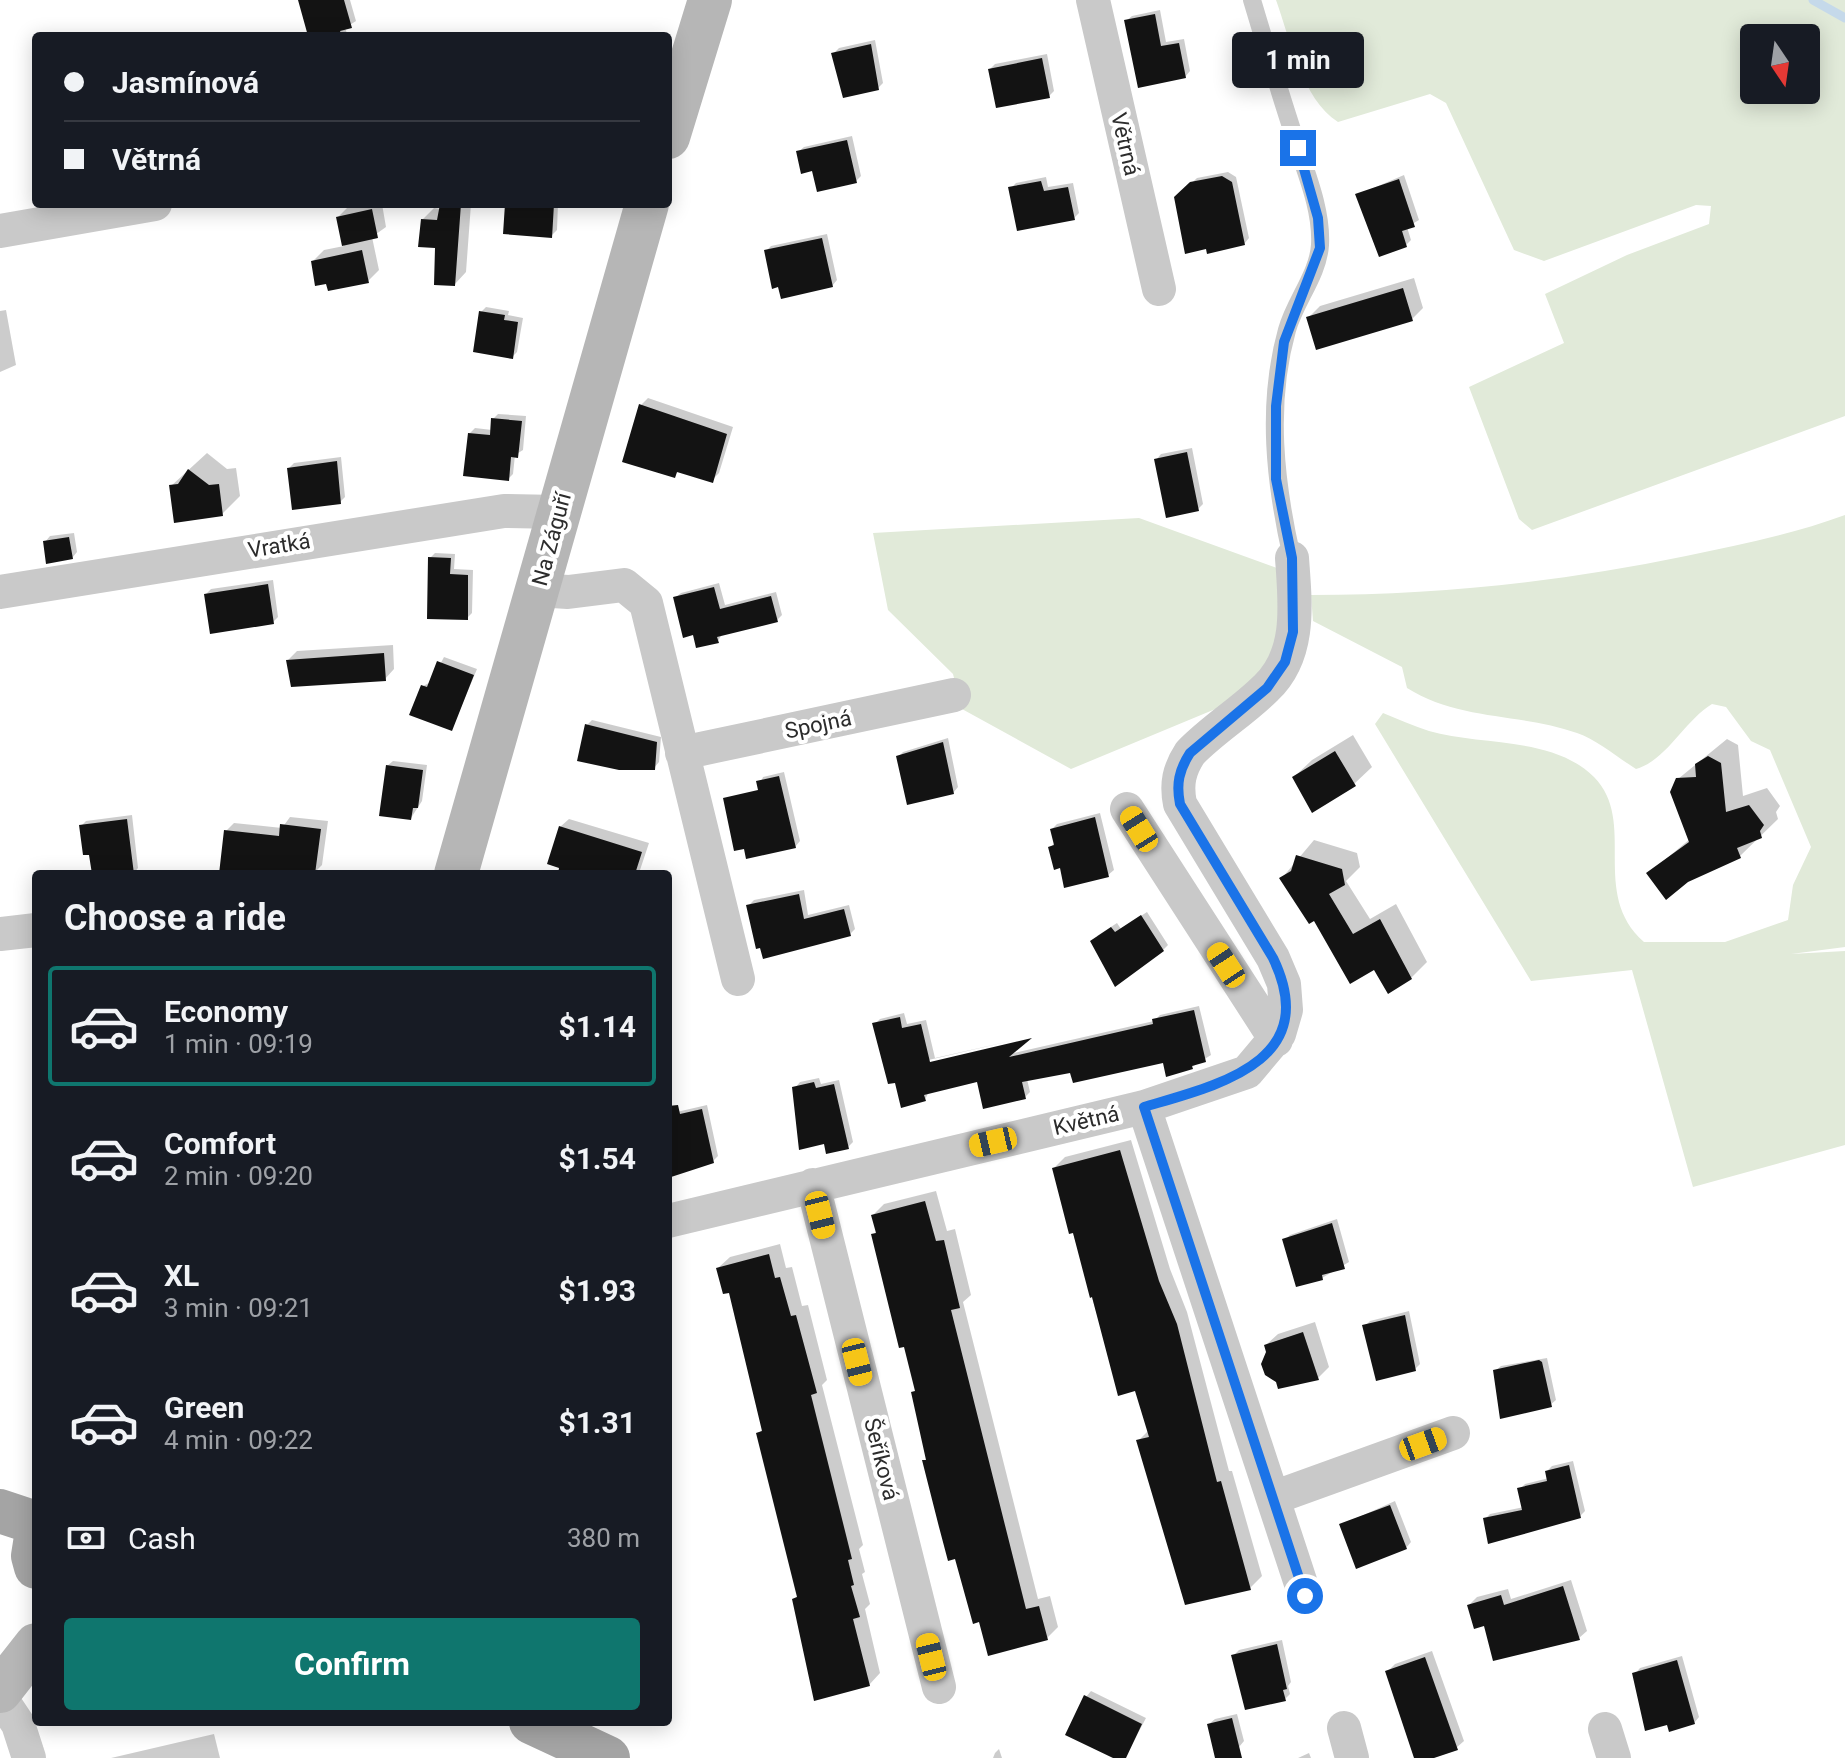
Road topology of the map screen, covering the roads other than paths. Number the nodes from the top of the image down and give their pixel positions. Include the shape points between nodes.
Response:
1 (710, 0) edge
2 (1093, 0) edge
3 (1252, 0) edge
4 (672, 123) edge
5 (132, 208) edge
6 (646, 208) edge
7 (0, 231) edge
8 (1159, 289) dead end
9 (558, 512) junction
10 (1292, 558) joint
11 (537, 590) junction
12 (0, 592) edge
13 (954, 695) dead end
14 (682, 753) junction
15 (1127, 809) dead end
16 (457, 870) edge
17 (32, 930) edge
18 (0, 934) edge
19 (738, 979) dead end
20 (1276, 1040) junction
21 (1144, 1107) junction
22 (813, 1185) junction
23 (672, 1220) edge
24 (1453, 1433) dead end
25 (1273, 1498) junction
26 (0, 1511) edge
27 (32, 1522) edge
28 (1305, 1596) dead end
29 (32, 1650) edge
30 (939, 1687) dead end
31 (0, 1691) edge
32 (0, 1697) edge
33 (540, 1726) edge
34 (29, 1758) edge
35 (608, 1758) edge

1 - 4 street
2 - 8 street, Větrná
3 - 10 lane via 1311,189 1319,233 1316,263 1284,342 1276,406 1276,479
5 - 7 street
6 - 9 street, Na Záguří
9 - 11 street, Na Záguří
9 - 12 street, Vratká via 490,513
10 - 20 street via 1295,617 1285,662 1267,688 1190,753 1178,778 1180,804 1280,971 1286,1010
11 - 14 street via 624,585 646,603
11 - 16 street, Na Záguří
13 - 14 street, Spojná
14 - 19 street
15 - 20 street
17 - 18 street
20 - 21 street, Květná via 1236,1077
21 - 22 street, Květná
21 - 25 street
22 - 23 street, Květná
22 - 30 street, Šeříková
24 - 25 street
25 - 28 street
26 - 27 main road
29 - 31 street
32 - 34 street via 18,1724
33 - 35 main road

